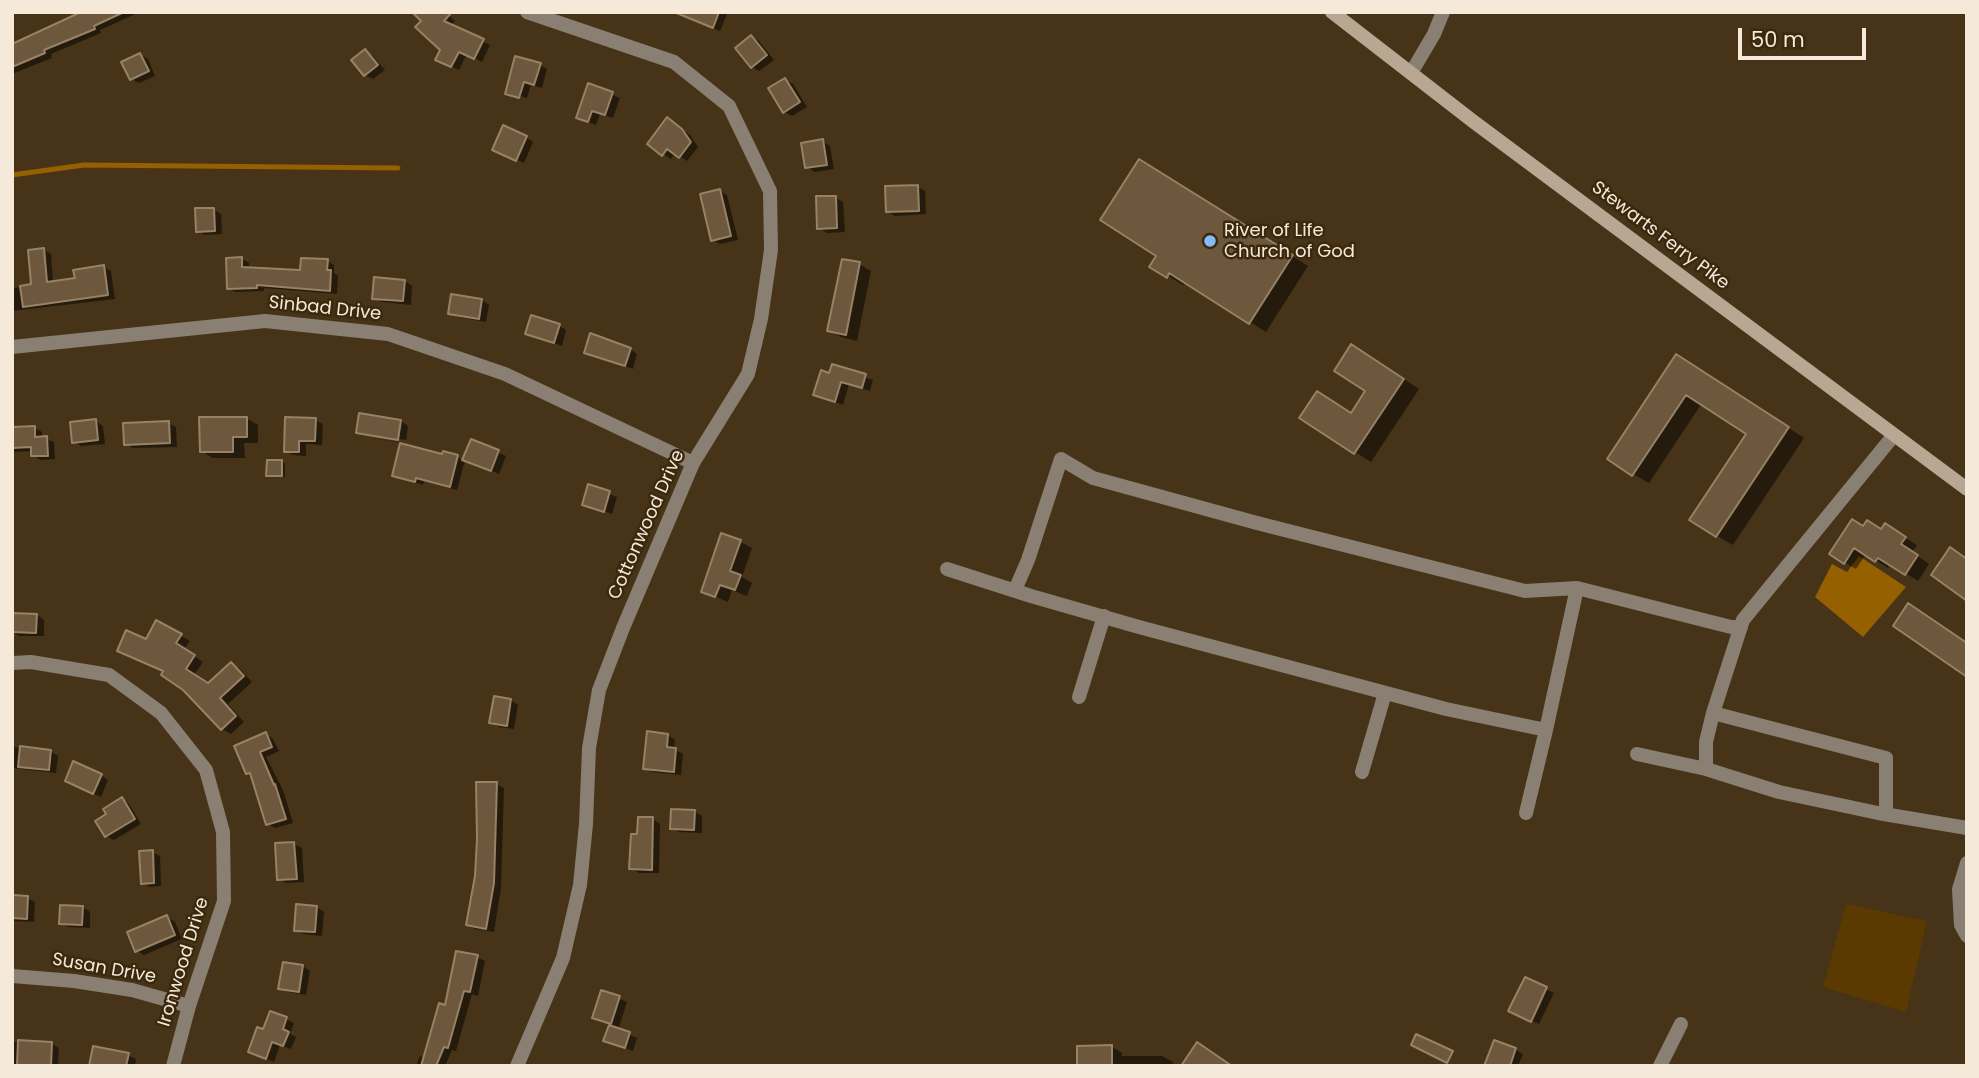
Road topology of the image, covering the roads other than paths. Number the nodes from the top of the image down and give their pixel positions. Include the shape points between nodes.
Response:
1 (527, 12) edge
2 (1332, 12) edge
3 (1443, 12) edge
4 (1411, 73) junction
5 (12, 347) edge
6 (1894, 435) junction
7 (694, 463) junction
8 (1967, 489) edge
9 (947, 569) dead end
10 (1577, 588) junction
11 (1015, 590) junction
12 (1104, 616) junction
13 (1741, 627) junction
14 (12, 663) edge
15 (1385, 693) junction
16 (1079, 697) dead end
17 (1713, 713) junction
18 (1546, 730) junction
19 (1637, 754) dead end
20 (1706, 769) junction
21 (1363, 772) dead end
22 (1526, 813) dead end
23 (1886, 814) junction
24 (1967, 828) edge
25 (1967, 863) edge
26 (1967, 936) edge
27 (12, 976) edge
28 (188, 1006) junction
29 (1681, 1024) dead end
30 (173, 1066) edge
31 (517, 1066) edge
32 (1660, 1066) edge

1 - 7 street, Cottonwood Drive via 674,62 729,106 770,191 771,250 748,373
2 - 4 main road, Stewarts Ferry Pike
3 - 4 street
4 - 6 main road, Stewarts Ferry Pike
5 - 7 street, Sinbad Drive via 265,321 388,334 505,374
6 - 8 main road, Stewarts Ferry Pike
6 - 13 street
7 - 31 street, Cottonwood Drive via 599,690 589,748 580,885 563,958
9 - 11 street
10 - 11 street via 1525,591 1093,478 1061,459
10 - 13 street
10 - 18 street
11 - 12 street
12 - 15 street
12 - 16 street
13 - 17 street
14 - 28 street, Ironwood Drive via 110,676 161,712 206,770 223,832 224,901
15 - 18 street
15 - 21 street
17 - 20 street
17 - 23 street via 1886,758
18 - 22 street
19 - 20 street
20 - 23 street via 1779,792
23 - 24 street
25 - 26 street via 1959,889 1961,925
27 - 28 street, Susan Drive via 132,990
28 - 30 street, Ironwood Drive
29 - 32 street

